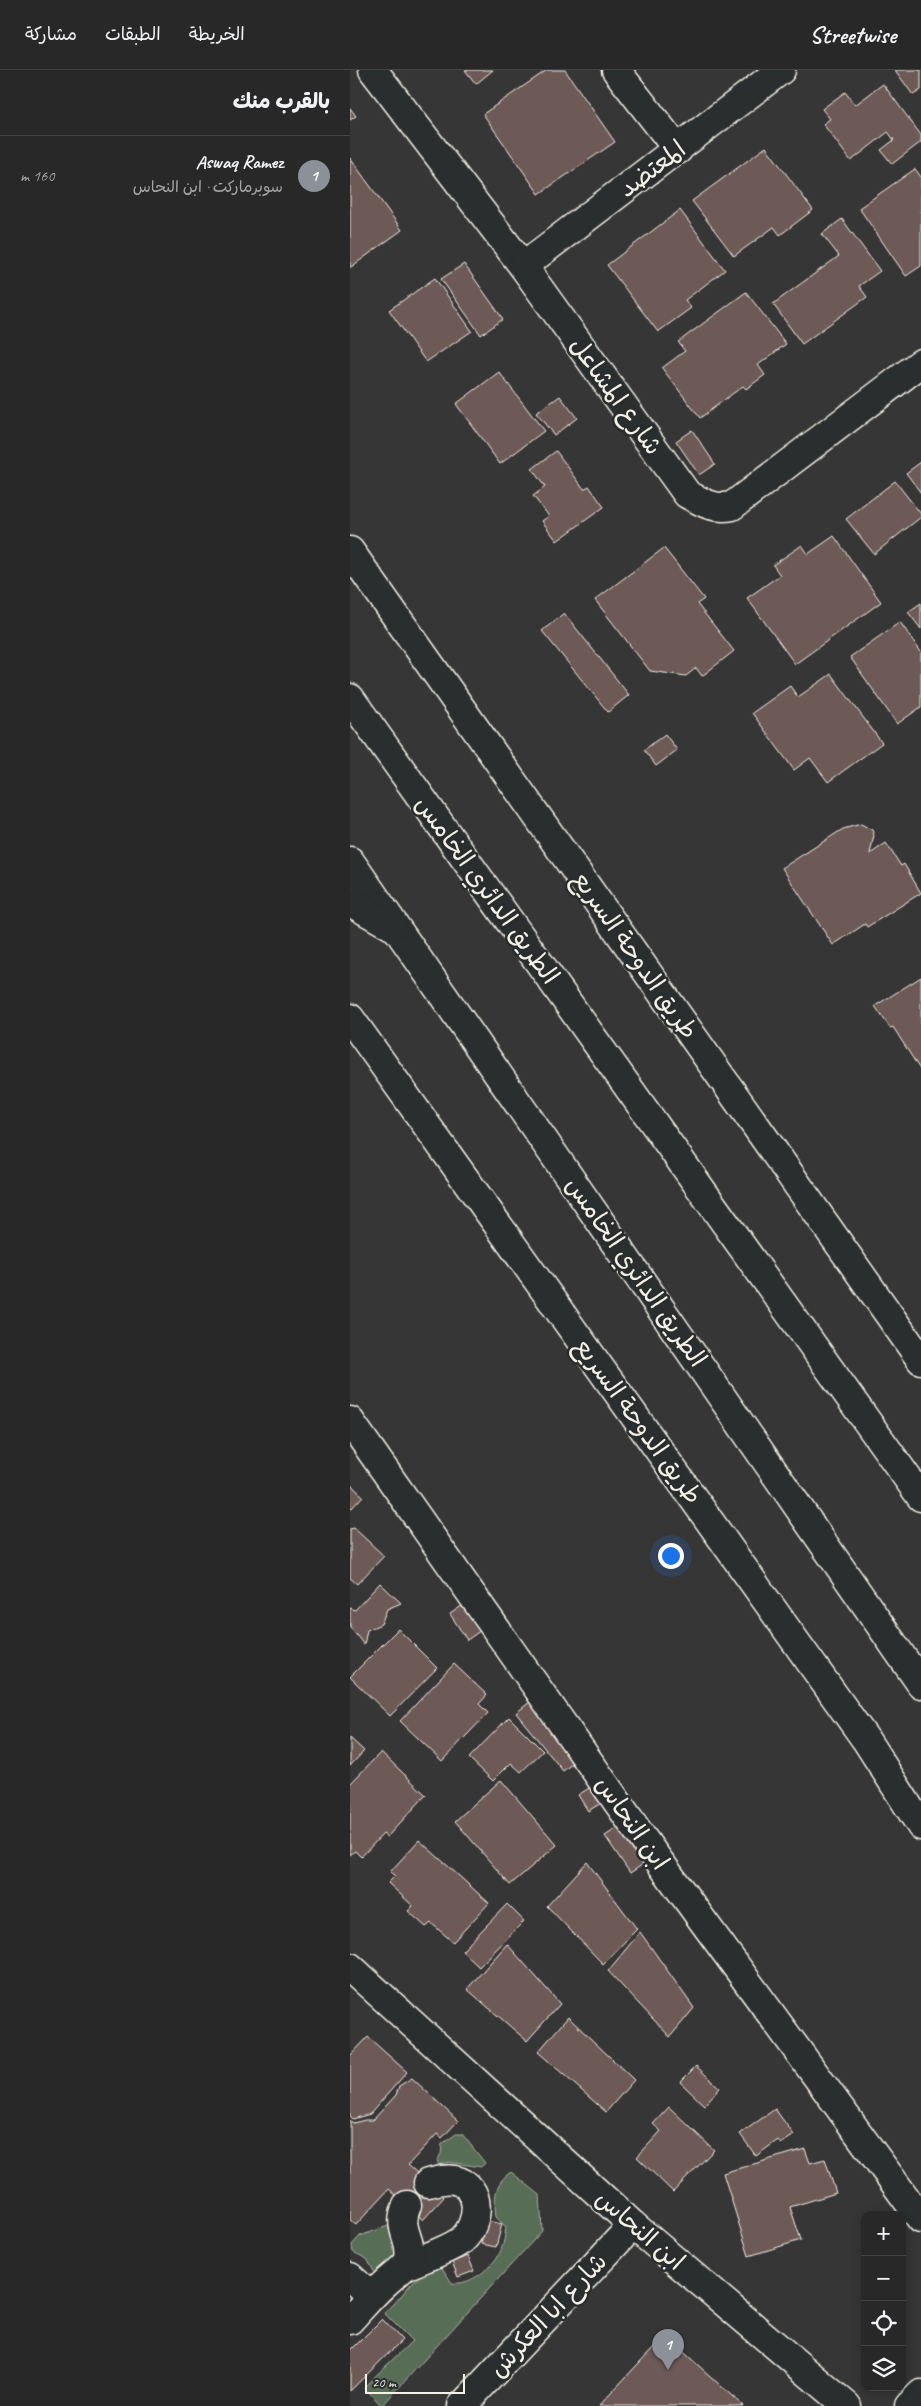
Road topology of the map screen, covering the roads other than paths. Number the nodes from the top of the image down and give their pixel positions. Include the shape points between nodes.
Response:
1 (373, 70) edge
2 (616, 70) edge
3 (781, 70) edge
4 (678, 150) junction
5 (523, 266) junction
6 (921, 363) edge
7 (350, 551) edge
8 (350, 698) edge
9 (350, 861) edge
10 (350, 902) edge
11 (398, 930) junction
12 (350, 1018) edge
13 (921, 1360) edge
14 (350, 1421) edge
15 (921, 1497) edge
16 (921, 1684) edge
17 (921, 1826) edge
18 (350, 1967) edge
19 (428, 2183) dead end
20 (407, 2206) dead end
21 (921, 2220) edge
22 (633, 2225) junction
23 (405, 2266) junction
24 (350, 2277) edge
25 (371, 2296) junction
26 (350, 2320) edge
27 (921, 2394) edge
28 (462, 2406) edge
29 (847, 2406) edge
30 (910, 2406) edge

1 - 5 main road, شارع المشاعل
2 - 4 main road
3 - 4 main road, المعتضد
4 - 5 main road, المعتضد
5 - 6 main road, شارع المشاعل via 687,494 711,507 732,506
7 - 13 main road, طريق الدوحة السريع
8 - 15 main road, الطريق الدائري الخامس
9 - 11 main road, الطريق الدائري الخامس
10 - 11 main road
11 - 16 main road, الطريق الدائري الخامس
12 - 17 main road, طريق الدوحة السريع via 866,1740
14 - 21 main road, ابن النحاس via 651,1850
18 - 22 main road, ابن النحاس
19 - 23 main road via 444,2178 467,2186 477,2206 475,2218 462,2240
20 - 23 main road via 403,2229 409,2258
22 - 28 main road, شارع ابا العكرش
22 - 29 main road, ابن النحاس
23 - 25 main road
24 - 25 main road
25 - 26 main road
27 - 30 main road

